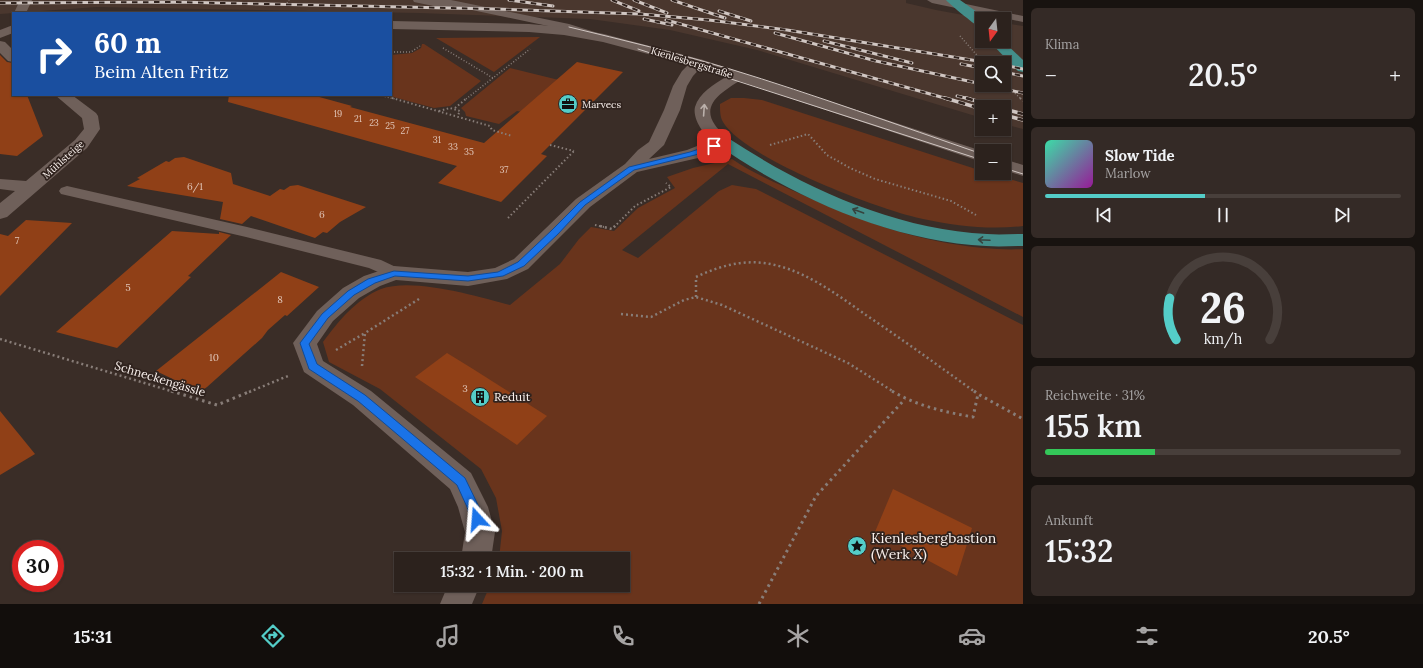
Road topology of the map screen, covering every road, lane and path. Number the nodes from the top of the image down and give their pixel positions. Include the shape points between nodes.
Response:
1 (289, 0) edge
2 (418, 0) edge
3 (436, 0) edge
4 (932, 0) edge
5 (952, 0) edge
6 (286, 3) dead end
7 (975, 17) edge
8 (1023, 19) edge
9 (392, 25) edge
10 (12, 29) edge
11 (578, 33) junction
12 (0, 34) edge
13 (604, 38) junction
14 (420, 43) dead end
15 (437, 44) dead end
16 (0, 45) edge
17 (534, 45) dead end
18 (1003, 48) edge
19 (392, 52) edge
20 (12, 57) edge
21 (698, 63) junction
22 (1023, 68) edge
23 (736, 76) junction
24 (493, 78) junction
25 (1011, 89) edge
26 (63, 96) edge
27 (383, 96) edge
28 (1023, 101) edge
29 (455, 108) junction
30 (439, 111) junction
31 (457, 116) junction
32 (512, 136) dead end
33 (722, 142) junction
34 (550, 145) dead end
35 (656, 145) junction
36 (765, 146) dead end
37 (975, 155) edge
38 (1011, 167) edge
39 (631, 168) junction
40 (1023, 171) edge
41 (0, 184) edge
42 (30, 187) junction
43 (67, 191) dead end
44 (960, 206) dead end
45 (0, 213) edge
46 (508, 218) dead end
47 (1023, 240) edge
48 (394, 273) junction
49 (425, 295) dead end
50 (696, 297) junction
51 (621, 314) dead end
52 (0, 339) edge
53 (313, 366) junction
54 (978, 394) junction
55 (362, 398) junction
56 (905, 399) junction
57 (1023, 420) edge
58 (477, 552) edge
59 (461, 592) edge
60 (456, 604) edge
61 (759, 604) edge

1 - 6 path
2 - 11 lane
3 - 13 lane via 569,27
4 - 8 lane
5 - 7 highway
9 - 11 street, Kienlesbergstraße via 529,28
10 - 12 street
11 - 13 street, Kienlesbergstraße
13 - 21 street, Kienlesbergstraße
14 - 19 path via 419,48 411,52
15 - 24 path
16 - 20 street
17 - 24 path
18 - 22 highway
21 - 23 street, Kienlesbergstraße
21 - 35 street via 680,86
33 -> 23 street via 706,125 702,113 704,101
23 - 37 street, Kienlesbergstraße
24 - 29 path
25 - 28 path
26 - 42 street, Mühlsteige via 90,116 92,129 81,144
27 - 30 path
29 - 30 path
29 - 31 path via 460,111
30 - 31 path
31 - 32 path
33 - 35 street via 676,142
33 - 39 street via 692,154
47 -> 33 highway via 979,240 924,231 882,220 777,176
34 - 46 path via 574,151
35 - 39 street
36 - 44 path via 808,134 827,155 850,168
38 - 40 street
39 - 48 street via 583,203 521,264 500,274 468,279
41 - 42 street
42 - 45 street, Mühlsteige
43 - 48 lane via 368,262
48 - 53 street via 372,281 351,293 325,316 304,343
49 - 55 path via 365,333 360,382
50 - 51 path via 684,300 651,317
50 - 54 path via 696,277 710,270 734,263 764,263 788,269 831,291
50 - 56 path via 722,305 848,363
52 - 53 path, Schneckengässle via 217,405
53 - 55 street
54 - 56 path via 973,417 942,412
54 - 57 path
55 - 58 street via 461,481 473,507 480,532
56 - 61 path via 816,496
59 - 60 street

